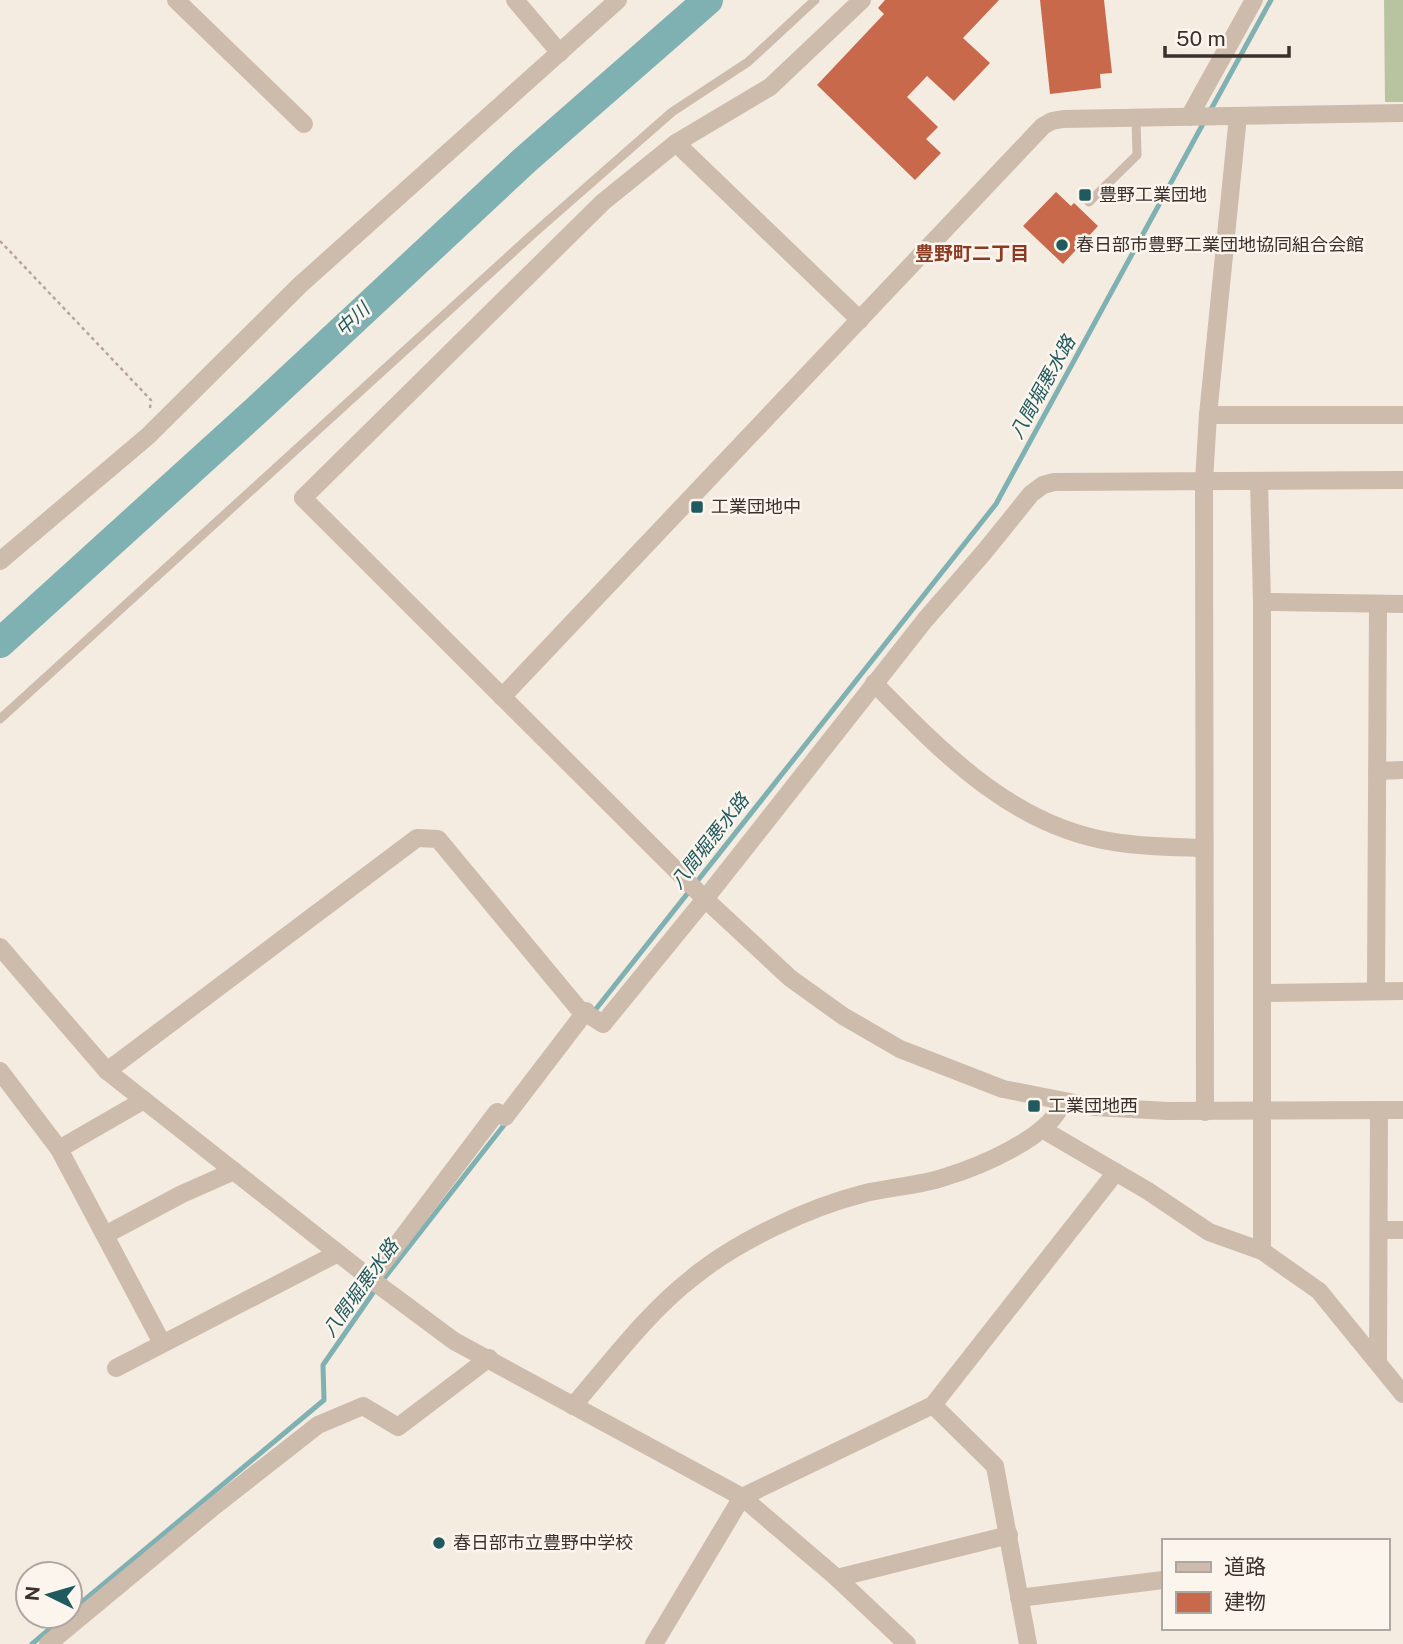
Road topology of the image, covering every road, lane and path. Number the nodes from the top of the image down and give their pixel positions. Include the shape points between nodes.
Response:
1 (176, 0) edge
2 (515, 0) edge
3 (618, 0) edge
4 (815, 0) edge
5 (862, 0) edge
6 (1254, 0) edge
7 (560, 53) junction
8 (1403, 113) edge
9 (1238, 116) junction
10 (1192, 117) junction
11 (1136, 118) junction
12 (304, 124) dead end
13 (676, 143) junction
14 (1089, 202) dead end
15 (0, 241) edge
16 (860, 320) junction
17 (1208, 415) junction
18 (1403, 415) edge
19 (148, 436) junction
20 (1403, 480) edge
21 (1204, 481) junction
22 (1259, 481) junction
23 (0, 561) edge
24 (1262, 602) junction
25 (1378, 604) junction
26 (1403, 604) edge
27 (874, 683) junction
28 (502, 697) junction
29 (0, 719) edge
30 (1377, 771) junction
31 (1403, 771) edge
32 (1204, 848) junction
33 (702, 897) junction
34 (0, 947) edge
35 (1376, 990) junction
36 (1403, 991) edge
37 (1262, 993) junction
38 (591, 1015) junction
39 (107, 1071) junction
40 (0, 1072) edge
41 (144, 1100) junction
42 (1062, 1102) junction
43 (1379, 1110) junction
44 (1403, 1110) edge
45 (1205, 1112) junction
46 (1261, 1112) junction
47 (1042, 1129) junction
48 (59, 1149) junction
49 (234, 1171) junction
50 (1116, 1172) junction
51 (1379, 1230) junction
52 (1403, 1230) edge
53 (105, 1235) junction
54 (1262, 1251) junction
55 (338, 1253) junction
56 (378, 1285) junction
57 (162, 1343) junction
58 (489, 1358) junction
59 (1378, 1362) junction
60 (116, 1368) dead end
61 (1403, 1394) edge
62 (933, 1405) junction
63 (573, 1406) junction
64 (742, 1497) junction
65 (1009, 1535) junction
66 (837, 1578) junction
67 (1162, 1580) edge
68 (1019, 1598) junction
69 (48, 1644) edge
70 (654, 1644) edge
71 (907, 1644) edge
72 (1028, 1644) edge

1 - 12 street
2 - 7 street
3 - 7 street
4 - 29 lane via 748,62 672,112 534,233
5 - 13 street via 770,87
6 - 10 street
7 - 19 street via 300,285
8 - 9 street
9 - 10 street
9 - 17 street
10 - 11 street
11 - 14 lane via 1137,155
11 - 16 street via 1063,119 1043,126
13 - 16 street
13 - 28 street via 603,202 303,498
15 - 19 path via 151,400
16 - 28 street
17 - 18 street
17 - 21 street
19 - 23 street
20 - 22 street
21 - 22 street
21 - 27 street via 1043,485
21 - 32 street
22 - 24 street
24 - 25 street
24 - 37 street
25 - 26 street
25 - 30 street
27 - 32 street via 947,756 1012,804 1058,826 1112,842
27 - 33 street
28 - 33 street
30 - 31 street
30 - 35 street
32 - 45 street
33 - 38 street via 603,1024
33 - 42 street via 790,978 900,1049 1003,1089
34 - 39 street
35 - 36 street
35 - 37 street
37 - 46 street
38 - 39 street via 578,1007 438,839 417,838
38 - 56 street via 505,1117 497,1112
39 - 41 street
40 - 48 street
41 - 48 street
41 - 49 street
42 - 45 street
42 - 47 street
43 - 44 street
43 - 46 street
43 - 51 street
45 - 46 street
46 - 54 street
47 - 50 street
47 - 63 street via 999,1156 944,1178 861,1194 746,1241 691,1278
48 - 53 street
49 - 53 street
49 - 55 street
50 - 54 street via 1209,1232
50 - 62 street
51 - 52 street
51 - 59 street
53 - 57 street
54 - 59 street via 1319,1291
55 - 56 street
55 - 57 street
56 - 58 street via 454,1340
57 - 60 street
58 - 63 street
58 - 69 street via 398,1427 363,1405 318,1425
59 - 61 street
62 - 64 street
62 - 65 street via 995,1466
63 - 64 street
64 - 66 street
64 - 70 street
65 - 66 street
65 - 68 street
66 - 71 street
67 - 68 street
68 - 72 street

